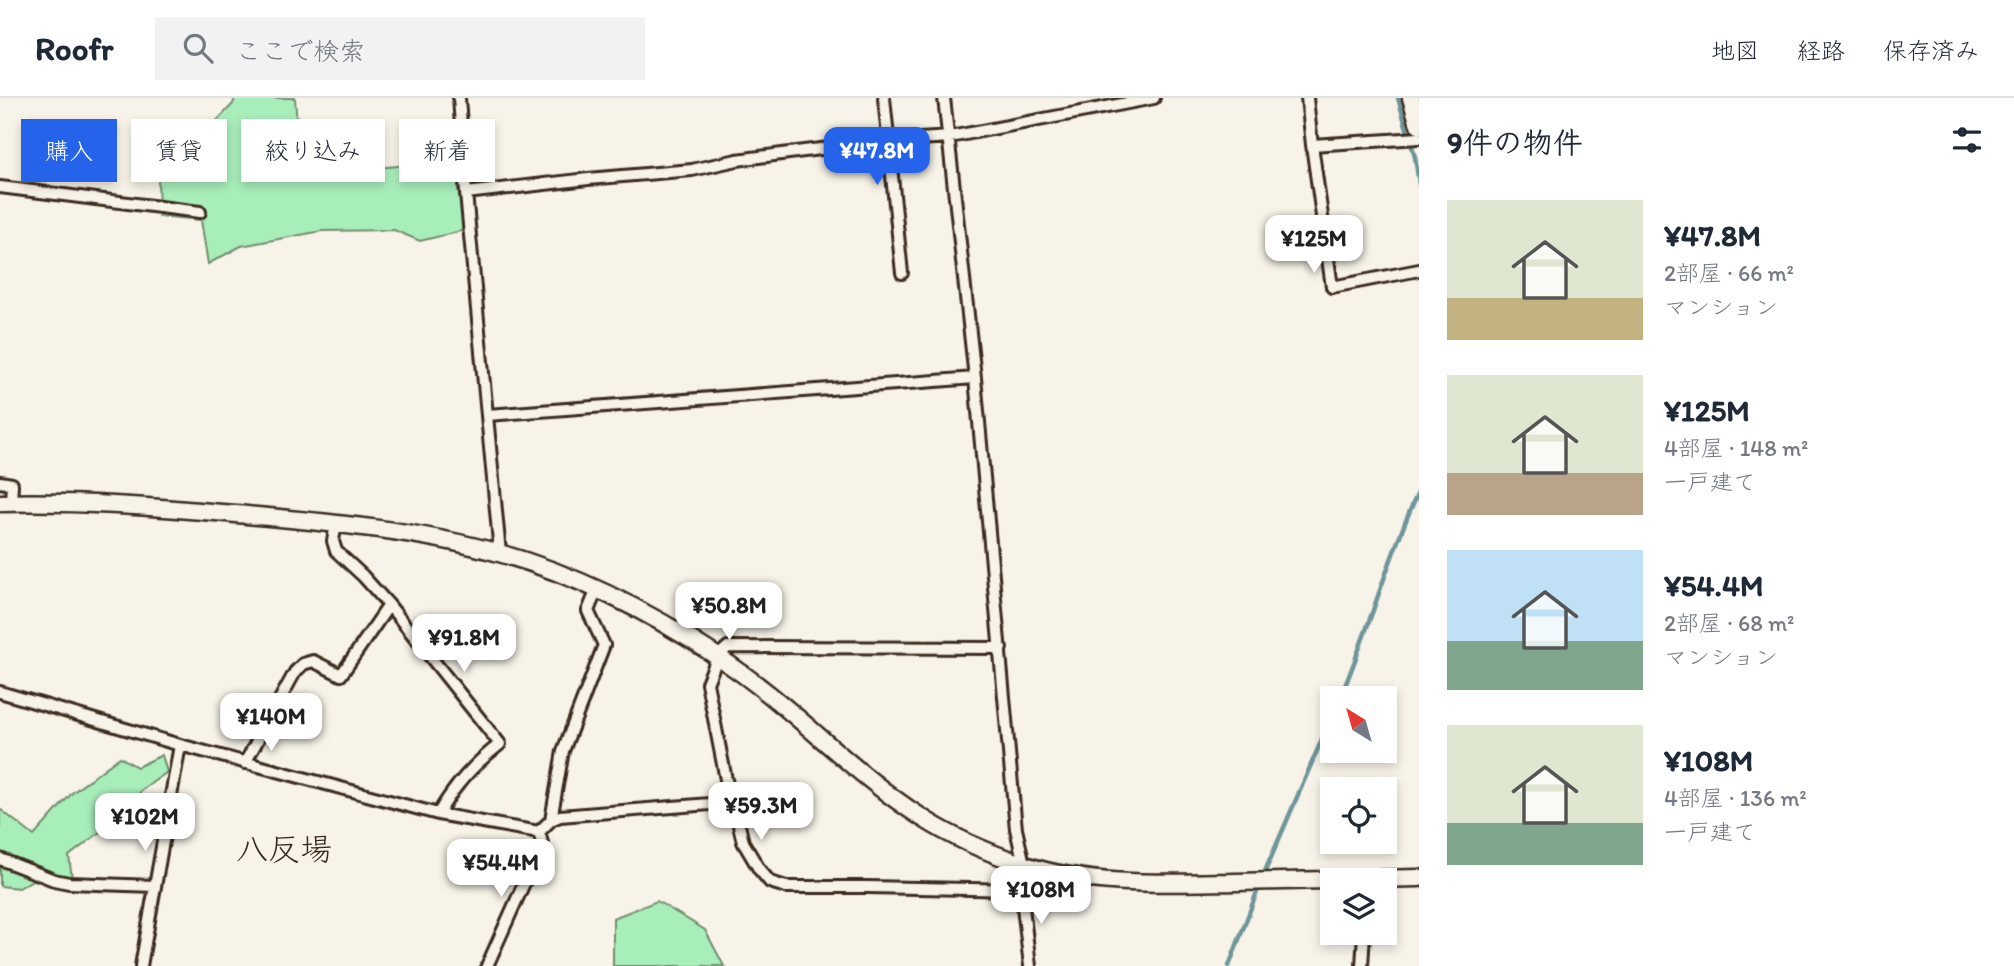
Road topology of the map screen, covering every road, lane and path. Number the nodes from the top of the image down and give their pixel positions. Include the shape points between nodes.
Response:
1 (459, 98) edge
2 (884, 98) edge
3 (944, 98) edge
4 (1154, 98) edge
5 (1307, 98) edge
6 (1411, 98) edge
7 (1419, 125) edge
8 (950, 137) junction
9 (1419, 138) edge
10 (889, 141) junction
11 (1312, 145) junction
12 (0, 187) edge
13 (466, 193) junction
14 (200, 212) dead end
15 (1419, 270) edge
16 (902, 273) dead end
17 (975, 378) junction
18 (487, 415) junction
19 (0, 482) edge
20 (5, 503) edge
21 (336, 523) junction
22 (500, 553) junction
23 (597, 589) junction
24 (389, 605) junction
25 (1001, 648) junction
26 (718, 656) junction
27 (0, 692) edge
28 (180, 746) junction
29 (245, 763) junction
30 (731, 804) junction
31 (438, 814) junction
32 (551, 820) junction
33 (539, 832) junction
34 (0, 859) edge
35 (1024, 864) junction
36 (1419, 878) edge
37 (1397, 879) edge
38 (1320, 881) edge
39 (155, 886) junction
40 (1021, 890) junction
41 (1363, 945) edge
42 (141, 966) edge
43 (487, 966) edge
44 (1030, 966) edge
45 (1362, 966) edge

1 - 13 street
2 - 10 street
3 - 8 street
4 - 8 street
5 - 11 street
6 - 7 street
8 - 10 street
8 - 17 street
9 - 11 street
10 - 13 street via 692,170
10 - 16 street
11 - 15 street via 1332,287
12 - 14 street
13 - 18 street
17 - 18 street
17 - 25 street
18 - 22 street
19 - 20 street via 12,484
20 - 21 street via 163,508
21 - 22 street
21 - 24 street via 336,551
22 - 23 street
23 - 26 street
23 - 32 street via 588,611 604,645 563,751
24 - 29 street via 341,675 313,661 295,672
24 - 31 street via 500,744 476,763
25 - 26 street via 728,647
25 - 35 street via 1016,830
26 - 30 street via 707,683
26 - 35 street via 922,818 970,844
27 - 28 street
28 - 29 street
28 - 39 street
29 - 31 street
30 - 32 street
30 - 40 street via 743,842 759,869 770,882 786,887
31 - 33 street
32 - 33 street
33 - 43 street via 542,843
34 - 39 street via 54,880
35 - 38 street via 1098,880
35 - 40 street
36 - 37 street
39 - 42 street
40 - 44 street
41 - 45 street

